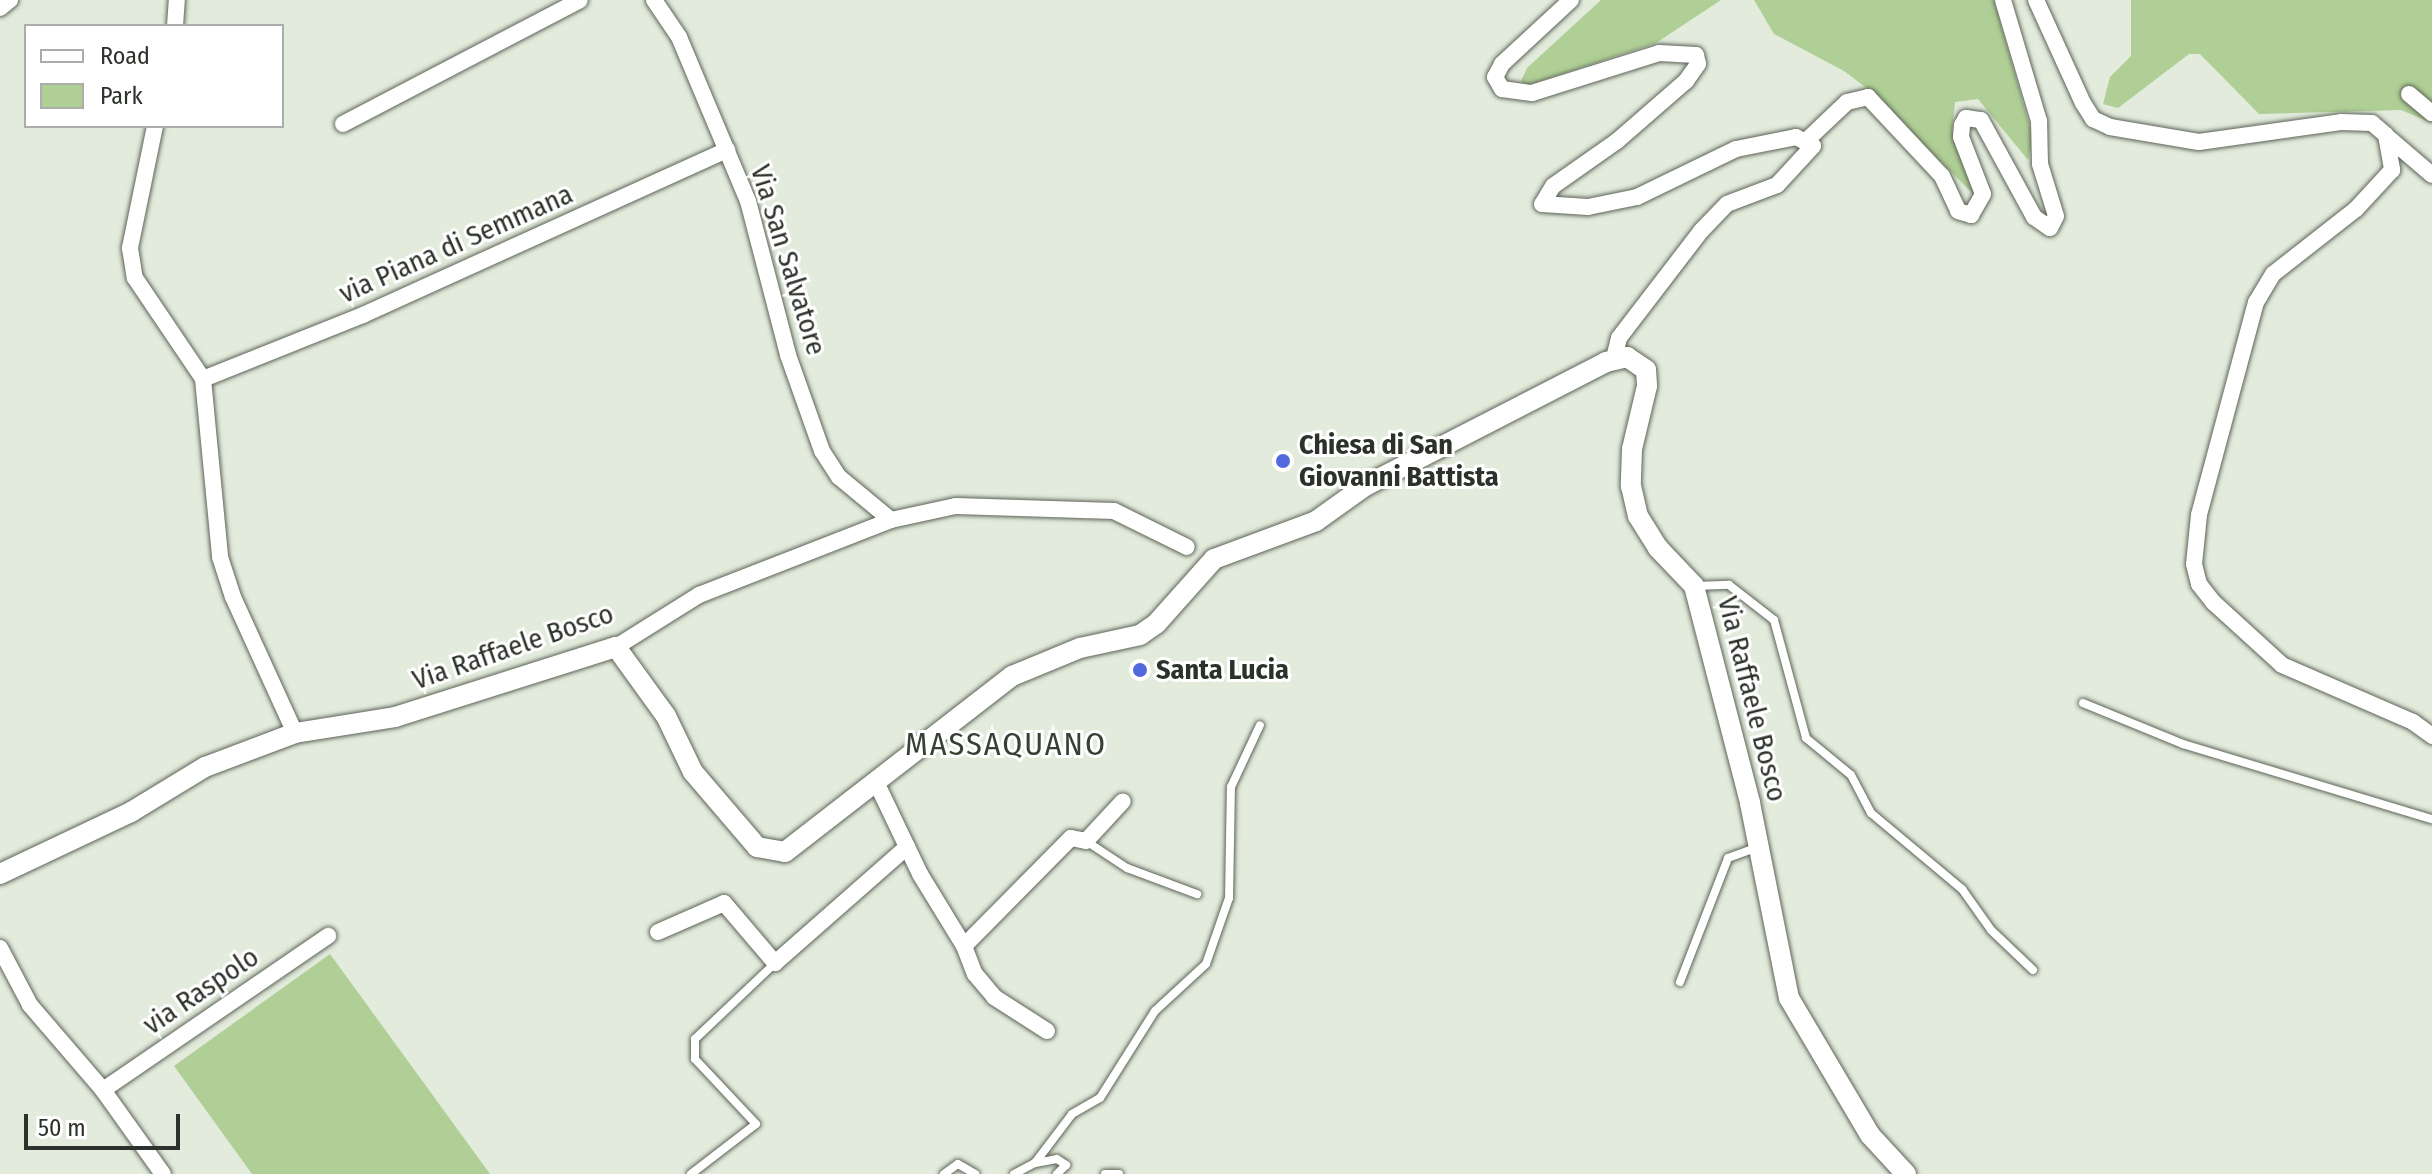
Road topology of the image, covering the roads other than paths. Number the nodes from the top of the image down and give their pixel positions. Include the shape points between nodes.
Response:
1 (10, 0) edge
2 (177, 0) edge
3 (580, 0) edge
4 (654, 0) edge
5 (1571, 0) edge
6 (2003, 0) edge
7 (2036, 0) edge
8 (0, 8) edge
9 (175, 24) edge
10 (2409, 94) dead end
11 (2432, 113) edge
12 (343, 124) dead end
13 (155, 128) edge
14 (2386, 135) junction
15 (1807, 140) junction
16 (727, 150) junction
17 (2432, 175) edge
18 (1614, 358) junction
19 (203, 379) junction
20 (891, 520) junction
21 (1187, 547) dead end
22 (1694, 586) junction
23 (616, 647) junction
24 (2083, 703) dead end
25 (1260, 725) dead end
26 (295, 733) junction
27 (2432, 736) edge
28 (876, 782) junction
29 (1123, 801) dead end
30 (2432, 819) edge
31 (1086, 841) junction
32 (1759, 846) junction
33 (907, 847) junction
34 (0, 874) edge
35 (1197, 894) dead end
36 (658, 932) dead end
37 (328, 936) dead end
38 (964, 946) junction
39 (0, 948) edge
40 (775, 963) junction
41 (2033, 970) dead end
42 (1680, 982) dead end
43 (1047, 1031) dead end
44 (103, 1090) junction
45 (1035, 1163) junction
46 (163, 1174) edge
47 (691, 1174) edge
48 (944, 1174) edge
49 (975, 1174) edge
50 (1014, 1174) edge
51 (1057, 1174) edge
52 (1105, 1174) edge
53 (1119, 1174) edge
54 (1906, 1174) edge

1 - 8 street
2 - 9 street
3 - 12 street
4 - 16 street, Via San Salvatore via 679,37
5 - 15 street via 1502,64 1495,77 1502,89 1532,93 1659,53 1696,55 1698,64 1686,81 1617,141 1553,186 1542,204 1588,207 1637,197 1736,149 1796,137
6 - 15 street via 2039,121 2040,164 2056,216 2050,228 2034,217 1981,120 1966,118 1962,125 1961,137 1983,194 1971,215 1958,211 1942,176 1868,97 1847,102
7 - 14 street via 2083,103 2093,119 2110,127 2199,142 2341,122 2372,123
10 - 11 street
13 - 19 street via 130,248 135,278
14 - 17 street
14 - 27 street via 2392,170 2356,209 2273,274 2256,302 2199,515 2194,564 2199,584 2213,602 2282,665 2413,722
15 - 18 street via 1813,146 1804,161 1777,185 1727,204 1701,231 1619,338
16 - 19 street, via Piana di Semmana via 363,315
16 - 20 street, Via San Salvatore via 765,253 788,355 822,451 839,477
18 - 22 street, Via Raffaele Bosco via 1627,357 1646,370 1632,449 1631,486 1638,516 1658,548
18 - 28 street via 1365,486 1316,521 1214,559 1140,635 1080,648 1012,676
19 - 26 street via 220,557
20 - 21 street, Via Raffaele Bosco via 956,506 1114,511
20 - 23 street, Via Raffaele Bosco via 699,595
22 - 32 street, Via Raffaele Bosco
22 - 41 lane via 1729,585 1774,620 1806,738 1851,775 1871,813 1962,889 1991,930
23 - 26 street, Via Raffaele Bosco via 395,717
23 - 28 street via 666,716 693,772 757,847 785,852
24 - 30 lane via 2183,744
25 - 45 lane via 1231,787 1229,898 1206,964 1155,1011 1100,1098 1072,1114
26 - 34 street, Via Raffaele Bosco via 205,767 131,812
28 - 33 street
29 - 31 street
31 - 35 lane via 1127,868
31 - 38 street via 1071,838
32 - 42 lane via 1728,858
32 - 54 street, Via Raffaele Bosco via 1789,998 1870,1135
33 - 38 street
33 - 40 street
36 - 40 street via 724,903
37 - 44 street, via Raspolo
38 - 43 street via 994,997
39 - 44 street via 30,1005
40 - 47 lane via 695,1039 695,1059 756,1124
44 - 46 street
45 - 50 lane
45 - 51 lane via 1057,1159 1066,1165
48 - 49 lane via 958,1164
52 - 53 lane

